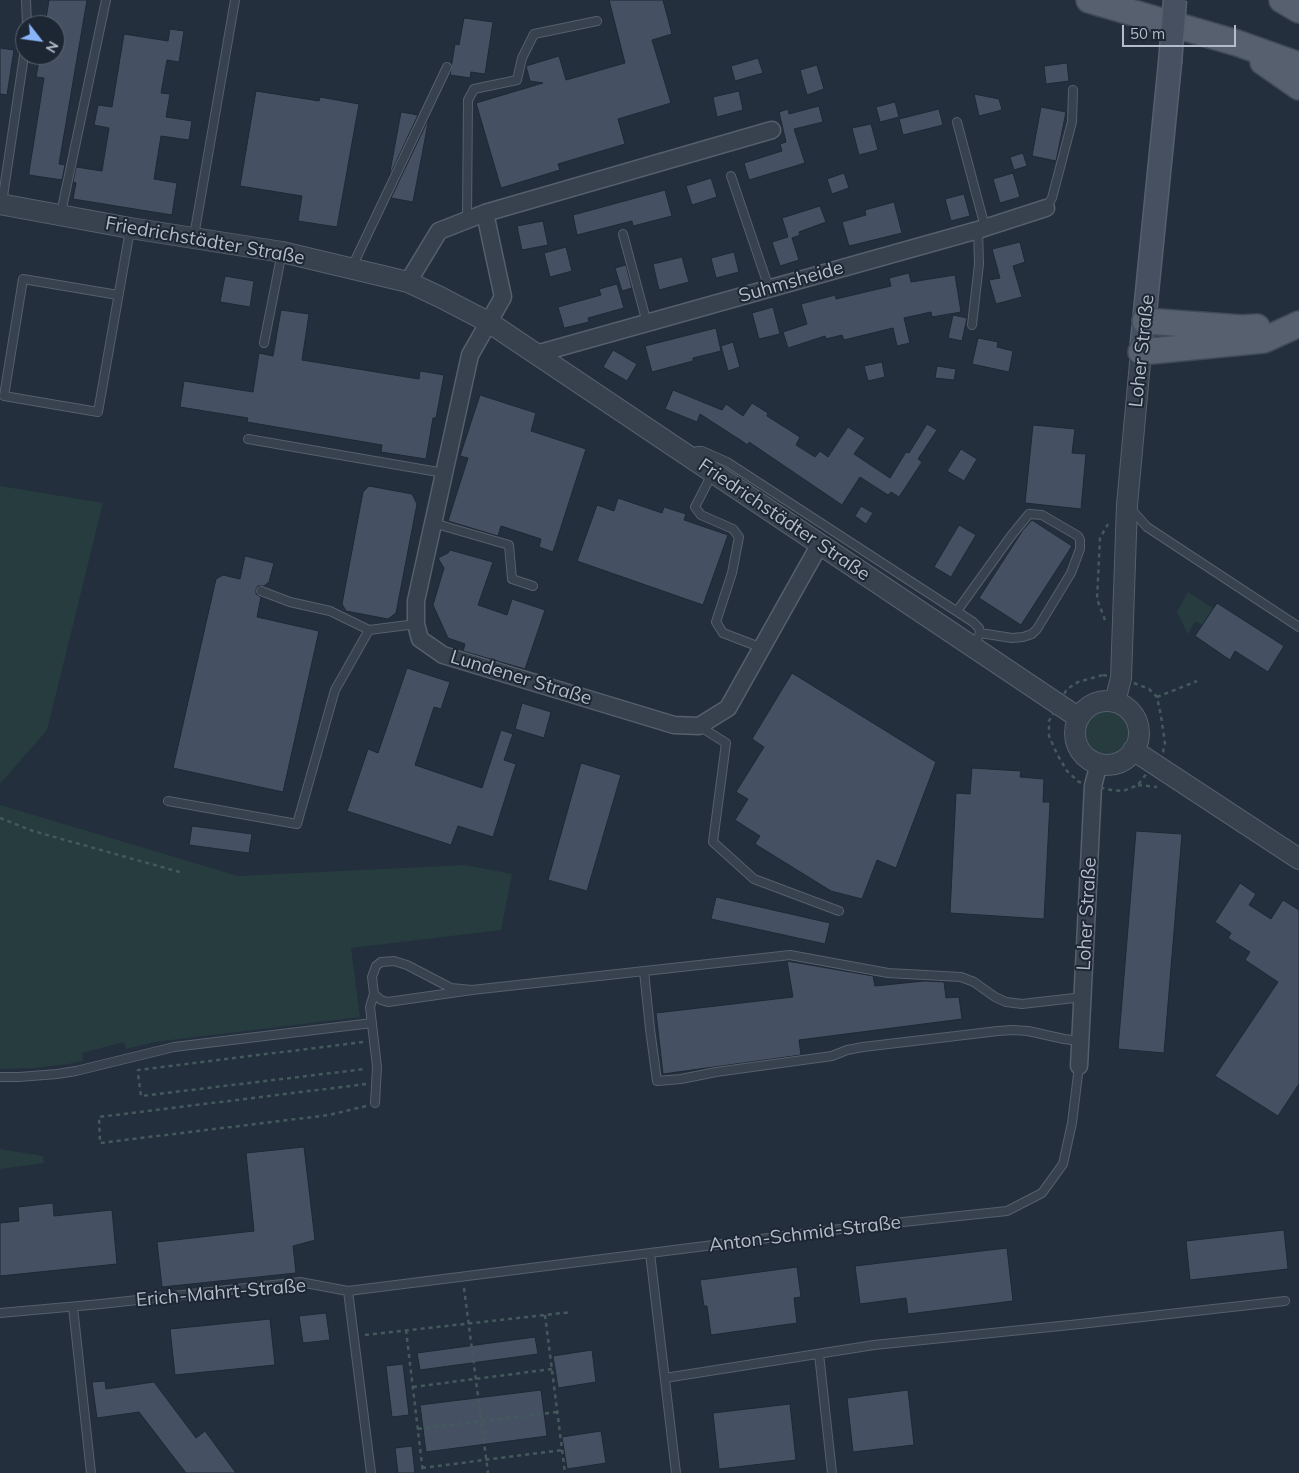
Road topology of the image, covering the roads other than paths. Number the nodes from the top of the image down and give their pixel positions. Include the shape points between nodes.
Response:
1 (26, 0) edge
2 (106, 0) edge
3 (236, 0) edge
4 (1089, 0) edge
5 (1175, 0) edge
6 (1282, 0) edge
7 (1299, 10) edge
8 (27, 15) edge
9 (597, 21) dead end
10 (1237, 43) junction
11 (23, 65) edge
12 (1299, 65) edge
13 (447, 66) dead end
14 (1299, 86) edge
15 (1073, 90) dead end
16 (957, 122) dead end
17 (772, 130) dead end
18 (731, 176) dead end
19 (1, 204) edge
20 (1046, 208) joint
21 (485, 213) junction
22 (60, 215) junction
23 (467, 220) junction
24 (130, 228) junction
25 (982, 228) junction
26 (623, 234) dead end
27 (194, 238) junction
28 (282, 252) junction
29 (351, 269) junction
30 (408, 282) junction
31 (769, 288) junction
32 (118, 295) junction
33 (1299, 310) edge
34 (1145, 322) junction
35 (490, 323) junction
36 (647, 323) junction
37 (1299, 324) edge
38 (972, 325) dead end
39 (264, 343) dead end
40 (1141, 352) junction
41 (536, 354) junction
42 (248, 439) dead end
43 (691, 458) junction
44 (444, 473) junction
45 (713, 473) junction
46 (1127, 505) junction
47 (433, 523) junction
48 (1136, 535) junction
49 (820, 544) junction
50 (533, 586) dead end
51 (261, 591) dead end
52 (957, 611) junction
53 (416, 624) junction
54 (1299, 627) edge
55 (369, 630) junction
56 (977, 640) junction
57 (762, 648) junction
58 (1115, 702) junction
59 (1079, 718) junction
60 (699, 726) junction
61 (1133, 750) junction
62 (1099, 763) junction
63 (168, 801) dead end
64 (1299, 859) edge
65 (839, 912) dead end
66 (644, 971) junction
67 (472, 990) junction
68 (374, 994) junction
69 (1083, 997) junction
70 (372, 1023) junction
71 (1080, 1041) junction
72 (1079, 1066) joint
73 (0, 1077) edge
74 (374, 1103) road end
75 (650, 1253) junction
76 (348, 1290) junction
77 (1284, 1301) dead end
78 (73, 1307) junction
79 (0, 1314) edge
80 (819, 1354) junction
81 (665, 1378) junction
82 (91, 1473) edge
83 (371, 1473) edge
84 (676, 1473) edge
85 (832, 1473) edge

1 - 8 lane
2 - 22 lane
3 - 27 lane
4 - 10 main road
5 - 34 main road, Loher Straße, bridge
6 - 7 main road
9 - 23 lane via 534,34 522,58 517,80 474,89 468,100
10 - 12 main road
10 - 14 main road
11 - 19 lane
13 - 29 lane
15 - 20 lane via 1072,122 1052,198
16 - 25 lane
17 - 21 street
18 - 31 lane
19 - 22 street, Friedrichstädter Straße
20 - 25 street, Suhmsheide
21 - 23 street
21 - 35 street via 503,298
22 - 24 street, Friedrichstädter Straße
23 - 30 street via 439,230
24 - 27 street, Friedrichstädter Straße
24 - 32 lane
25 - 31 street, Suhmsheide
25 - 38 lane
26 - 36 lane
27 - 28 street, Friedrichstädter Straße
28 - 29 street, Friedrichstädter Straße
28 - 39 lane
29 - 30 street, Friedrichstädter Straße
30 - 35 street, Friedrichstädter Straße
31 - 36 street, Suhmsheide
32 - 32 lane via 98,412 4,396 23,279
33 - 34 main road via 1259,327
34 - 40 main road, Loher Straße
35 - 41 street, Friedrichstädter Straße
35 - 44 street via 470,355
36 - 41 street, Suhmsheide
37 - 40 main road via 1264,340
40 - 46 street, Loher Straße
41 - 43 street, Friedrichstädter Straße
42 - 44 lane
43 - 45 street, Friedrichstädter Straße
43 - 52 lane via 697,451 702,451 727,462
44 - 47 street
45 - 49 street, Friedrichstädter Straße
45 - 57 lane via 695,507 701,515 733,529 739,537 732,573 716,622 723,633
46 - 48 street, Loher Straße
46 - 48 lane
47 - 50 lane via 509,545 512,579
47 - 53 street via 416,601
48 - 54 lane via 1202,565
48 - 58 street, Loher Straße via 1121,678
49 - 56 street, Friedrichstädter Straße
49 - 57 street
51 - 55 lane via 330,611
52 - 56 lane via 976,625
52 - 56 lane via 1030,514 1042,515 1078,536 1080,549 1071,573 1037,629 1023,637
53 - 55 lane
53 - 60 street, Lundener Straße via 420,639 443,655 674,725
55 - 63 lane via 334,690 297,824
56 - 59 street, Friedrichstädter Straße
57 - 60 street via 728,708
58 - 59 street via 1097,703
58 - 61 street via 1127,708 1135,718 1139,731
59 - 62 street via 1076,736 1080,748 1088,758
60 - 65 lane via 726,743 713,842 754,878
61 - 62 street via 1122,761
61 - 64 street
62 - 69 street, Loher Straße via 1094,786
66 - 67 lane
66 - 69 lane via 790,955 888,973 961,977 1006,1002 1022,1004
66 - 71 lane via 657,1081 832,1056 863,1047 998,1031 1028,1031
67 - 68 lane via 388,1002
67 - 68 lane via 440,984 394,961 381,962 376,966 372,977
68 - 70 lane via 370,1007
69 - 71 street, Loher Straße
70 - 73 lane via 174,1047 57,1074
70 - 74 lane via 377,1067
71 - 72 street, Loher Straße
72 - 75 lane, Anton-Schmid-Straße via 1063,1164 1042,1193 1008,1211
75 - 76 lane, Erich-Mahrt-Straße
75 - 81 lane
76 - 78 lane, Erich-Mahrt-Straße via 300,1282
76 - 83 lane
77 - 80 lane via 874,1345
78 - 79 lane, Erich-Mahrt-Straße
78 - 82 lane
80 - 81 lane
80 - 85 lane
81 - 84 lane

